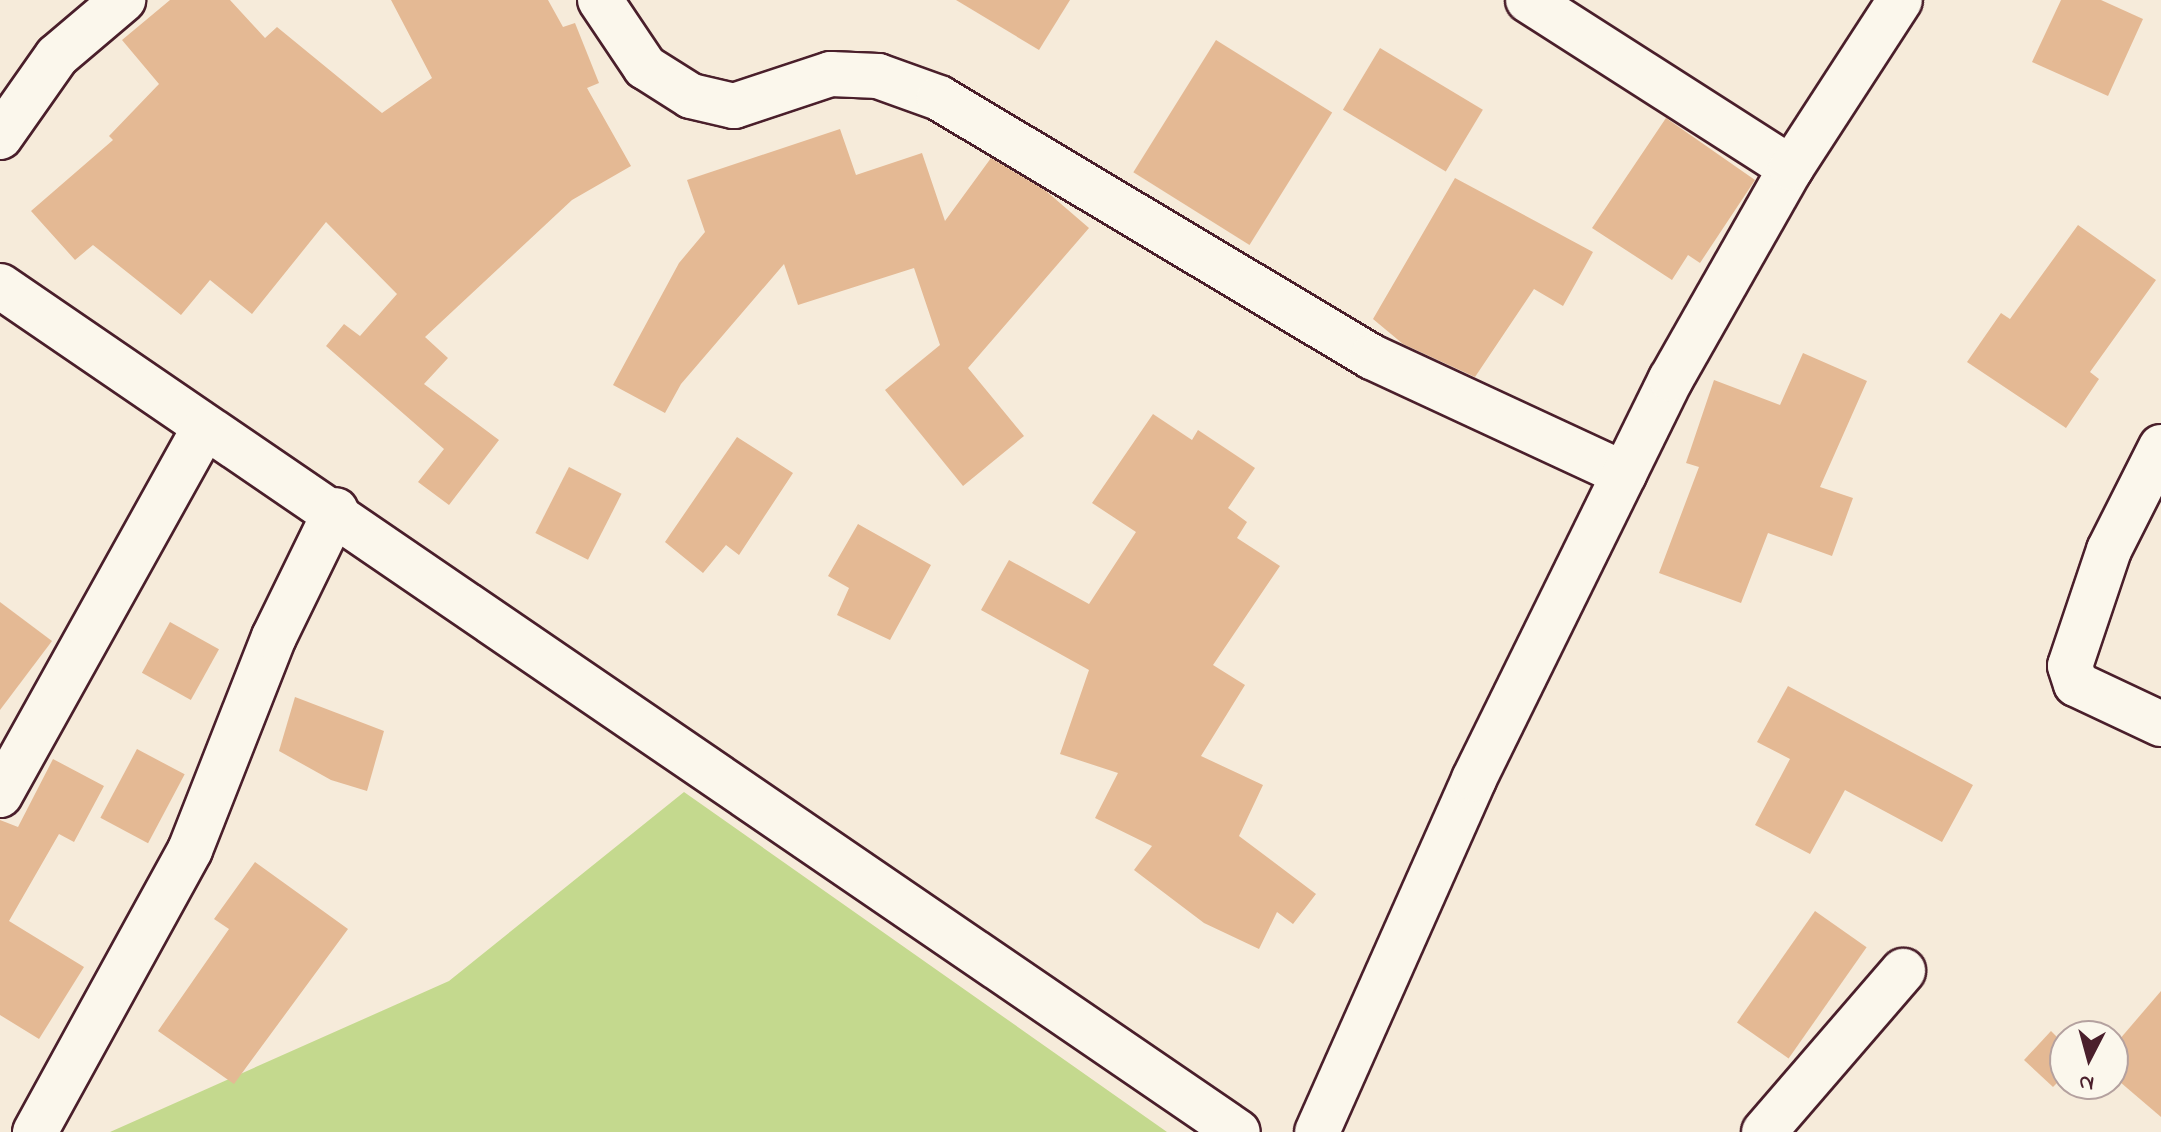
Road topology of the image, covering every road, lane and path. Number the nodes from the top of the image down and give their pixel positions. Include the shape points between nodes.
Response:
1 (123, 0) edge
2 (600, 0) edge
3 (1528, 0) edge
4 (1900, 0) edge
5 (0, 137) edge
6 (1791, 168) junction
7 (0, 286) edge
8 (204, 428) junction
9 (2161, 447) edge
10 (1624, 474) junction
11 (336, 510) junction
12 (2161, 724) edge
13 (0, 795) edge
14 (1903, 971) dead end
15 (35, 1132) edge
16 (1238, 1132) edge
17 (1317, 1132) edge
18 (1764, 1132) edge

1 - 5 street via 57,56
2 - 10 street via 645,67 691,96 734,106 831,74 878,76 939,98 1372,357
3 - 6 street
4 - 6 street
6 - 10 street via 1671,379
7 - 8 street
8 - 11 street
8 - 13 street
9 - 12 street via 2109,550 2070,666 2076,684
10 - 17 street via 1382,977
11 - 15 street via 274,637 190,850
11 - 16 street via 572,681
14 - 18 street

